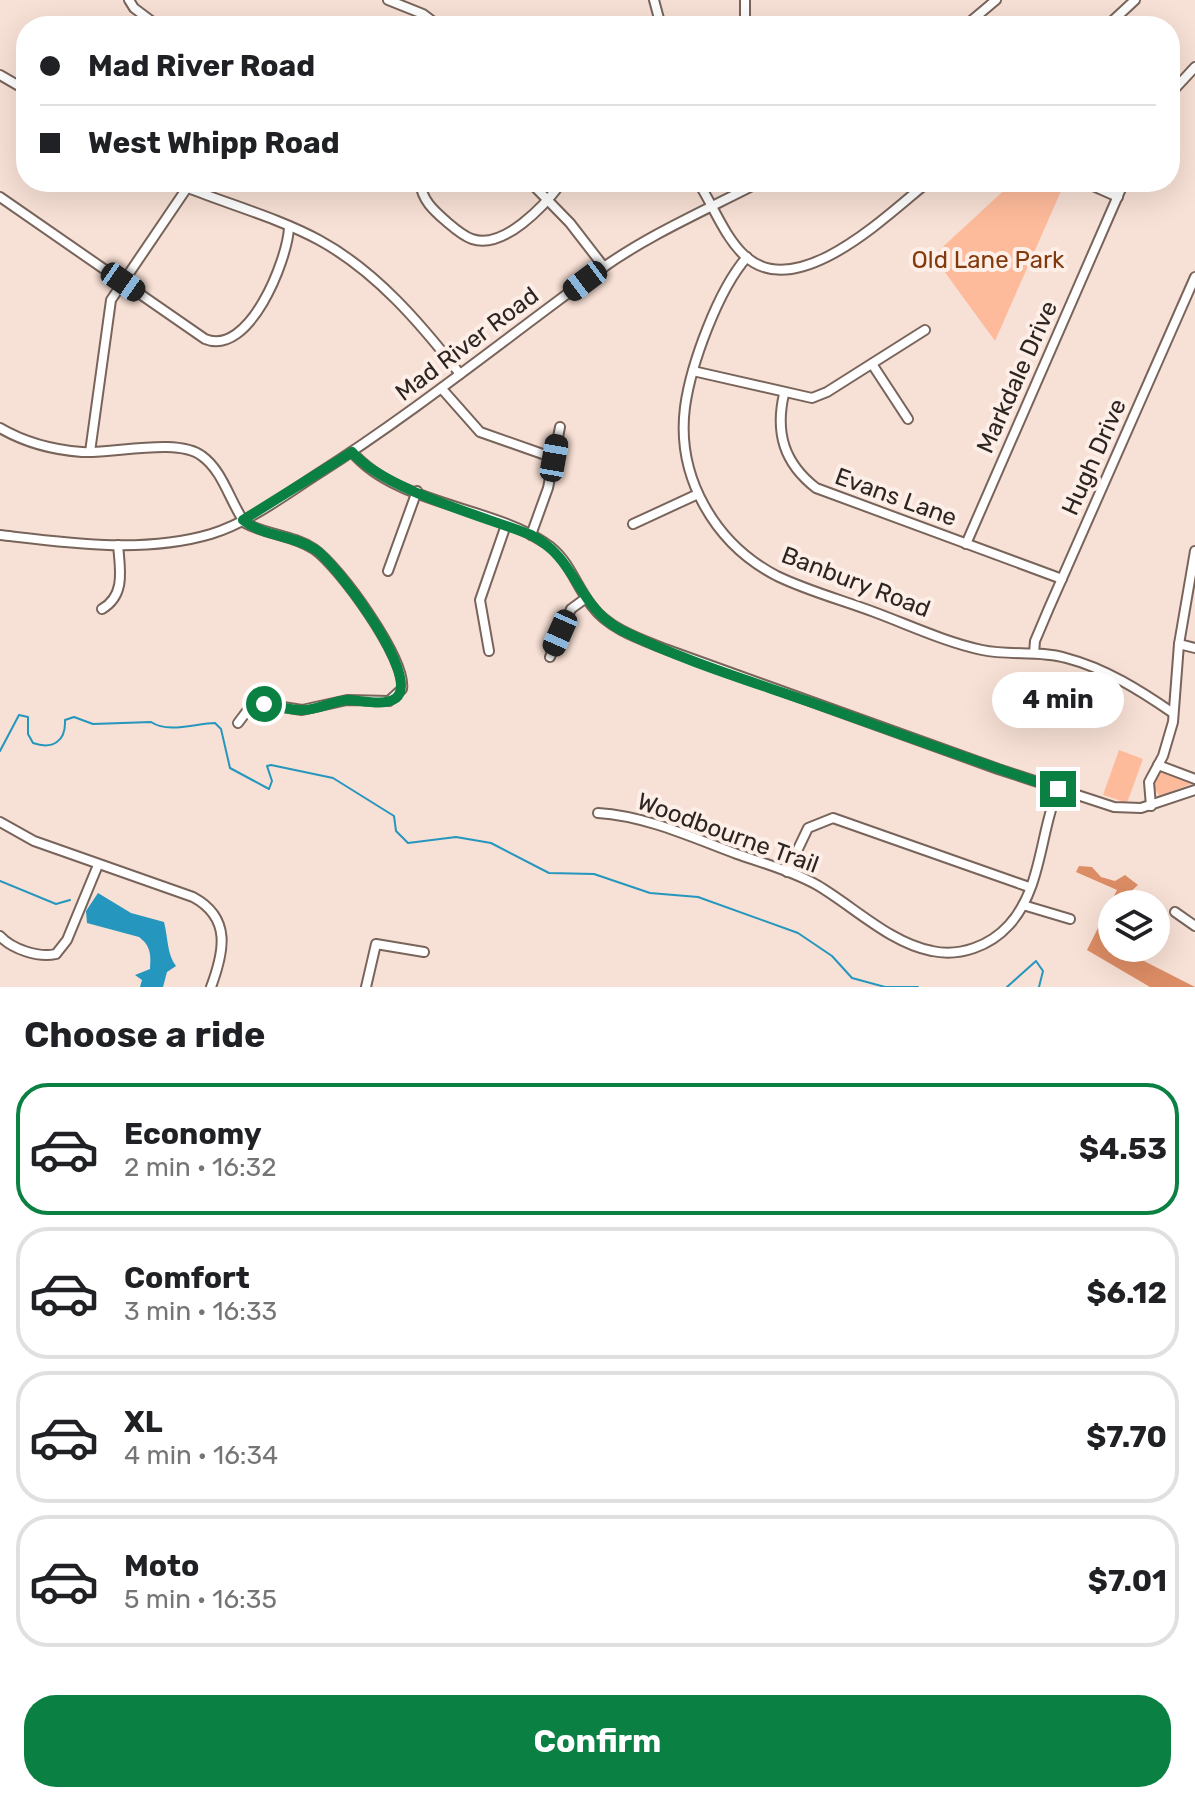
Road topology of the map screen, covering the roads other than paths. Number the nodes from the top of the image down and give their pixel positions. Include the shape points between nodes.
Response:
1 (388, 0) edge
2 (996, 0) edge
3 (1135, 0) edge
4 (127, 1) edge
5 (400, 2) edge
6 (146, 16) edge
7 (423, 16) edge
8 (977, 16) edge
9 (1118, 16) edge
10 (1195, 67) edge
11 (1180, 83) edge
12 (185, 192) edge
13 (206, 192) edge
14 (424, 192) edge
15 (541, 192) edge
16 (554, 192) edge
17 (704, 192) edge
18 (740, 192) edge
19 (915, 192) edge
20 (1107, 192) edge
21 (1120, 192) edge
22 (0, 197) edge
23 (1118, 197) junction
24 (548, 199) junction
25 (712, 206) junction
26 (289, 228) junction
27 (747, 257) junction
28 (604, 267) junction
29 (1195, 277) edge
30 (123, 282) junction
31 (925, 330) dead end
32 (872, 364) junction
33 (693, 371) junction
34 (460, 374) junction
35 (442, 389) junction
36 (784, 394) junction
37 (908, 419) dead end
38 (560, 427) dead end
39 (0, 428) edge
40 (90, 452) junction
41 (352, 452) junction
42 (554, 458) junction
43 (417, 491) junction
44 (698, 494) junction
45 (243, 520) junction
46 (633, 524) dead end
47 (506, 525) junction
48 (0, 535) edge
49 (531, 535) junction
50 (966, 544) junction
51 (118, 545) junction
52 (1195, 551) edge
53 (388, 571) dead end
54 (1062, 579) junction
55 (586, 598) junction
56 (102, 609) dead end
57 (1179, 644) junction
58 (1195, 648) edge
59 (489, 651) dead end
60 (1034, 653) junction
61 (550, 657) dead end
62 (1173, 713) junction
63 (238, 723) dead end
64 (1158, 765) junction
65 (1195, 779) edge
66 (1058, 789) junction
67 (1195, 790) edge
68 (1151, 806) junction
69 (598, 813) dead end
70 (0, 822) edge
71 (98, 865) junction
72 (787, 872) junction
73 (1029, 887) junction
74 (1023, 905) junction
75 (1175, 912) dead end
76 (1070, 919) dead end
77 (1195, 926) edge
78 (0, 936) edge
79 (424, 952) dead end
80 (211, 987) edge
81 (366, 987) edge

1 - 5 street
2 - 8 street
3 - 9 street
4 - 6 street
5 - 7 street
10 - 11 street
12 - 30 street
13 - 26 street
14 - 24 street via 428,203 466,236 488,241
15 - 24 street
16 - 24 street
17 - 25 street
18 - 25 street, Mad River Road
19 - 27 street via 806,268 777,271
20 - 23 street
21 - 23 street, Markdale Drive
22 - 30 street
23 - 50 street, Markdale Drive
24 - 28 street
25 - 27 street
25 - 28 street, Mad River Road
26 - 30 street via 286,255 269,291 228,341 205,339
26 - 34 street via 337,251 380,286
27 - 33 street, Banbury Road via 727,286
28 - 34 street, Mad River Road
29 - 54 street, Hugh Drive
30 - 40 street via 109,307
31 - 32 street
32 - 36 street via 818,396
32 - 37 street
33 - 36 street
33 - 44 street, Banbury Road via 684,427
34 - 35 street, Mad River Road
35 - 41 street, Mad River Road
35 - 42 street via 480,432
36 - 50 street, Evans Lane via 781,437 787,456 805,480 826,494
38 - 42 street
39 - 40 street via 54,448
40 - 45 street via 174,447 196,452 212,466
41 - 43 street via 372,470
41 - 45 street, Mad River Road
42 - 49 street
43 - 47 street
43 - 53 street
44 - 46 street
44 - 60 street, Banbury Road via 733,545 778,577 976,649
45 - 51 street, Mad River Road via 199,537
45 - 63 street via 308,545 326,559 393,653 403,683 389,701 347,700 302,710 264,704 247,711
47 - 49 street
47 - 59 street via 480,600
48 - 51 street, Mad River Road
49 - 55 street via 563,558
50 - 54 street, Evans Lane
51 - 56 street via 119,589
52 - 57 street
54 - 60 street, Hugh Drive
55 - 61 street via 571,609
55 - 66 street via 606,620 665,649
57 - 58 street
57 - 62 street
60 - 62 street, Banbury Road via 1095,668
62 - 64 street
64 - 65 street
64 - 68 street via 1149,782
66 - 68 street via 1122,809
66 - 73 street, Woodbourne Trail
67 - 68 street
69 - 72 street, Woodbourne Trail via 637,818
70 - 71 street
71 - 78 street via 56,954 12,946
71 - 80 street via 207,906 224,943
72 - 73 street via 808,828 833,818
72 - 74 street, Woodbourne Trail via 902,940 939,952 970,950 993,939
73 - 74 street, Woodbourne Trail
74 - 76 street
75 - 77 street
79 - 81 street via 376,944

